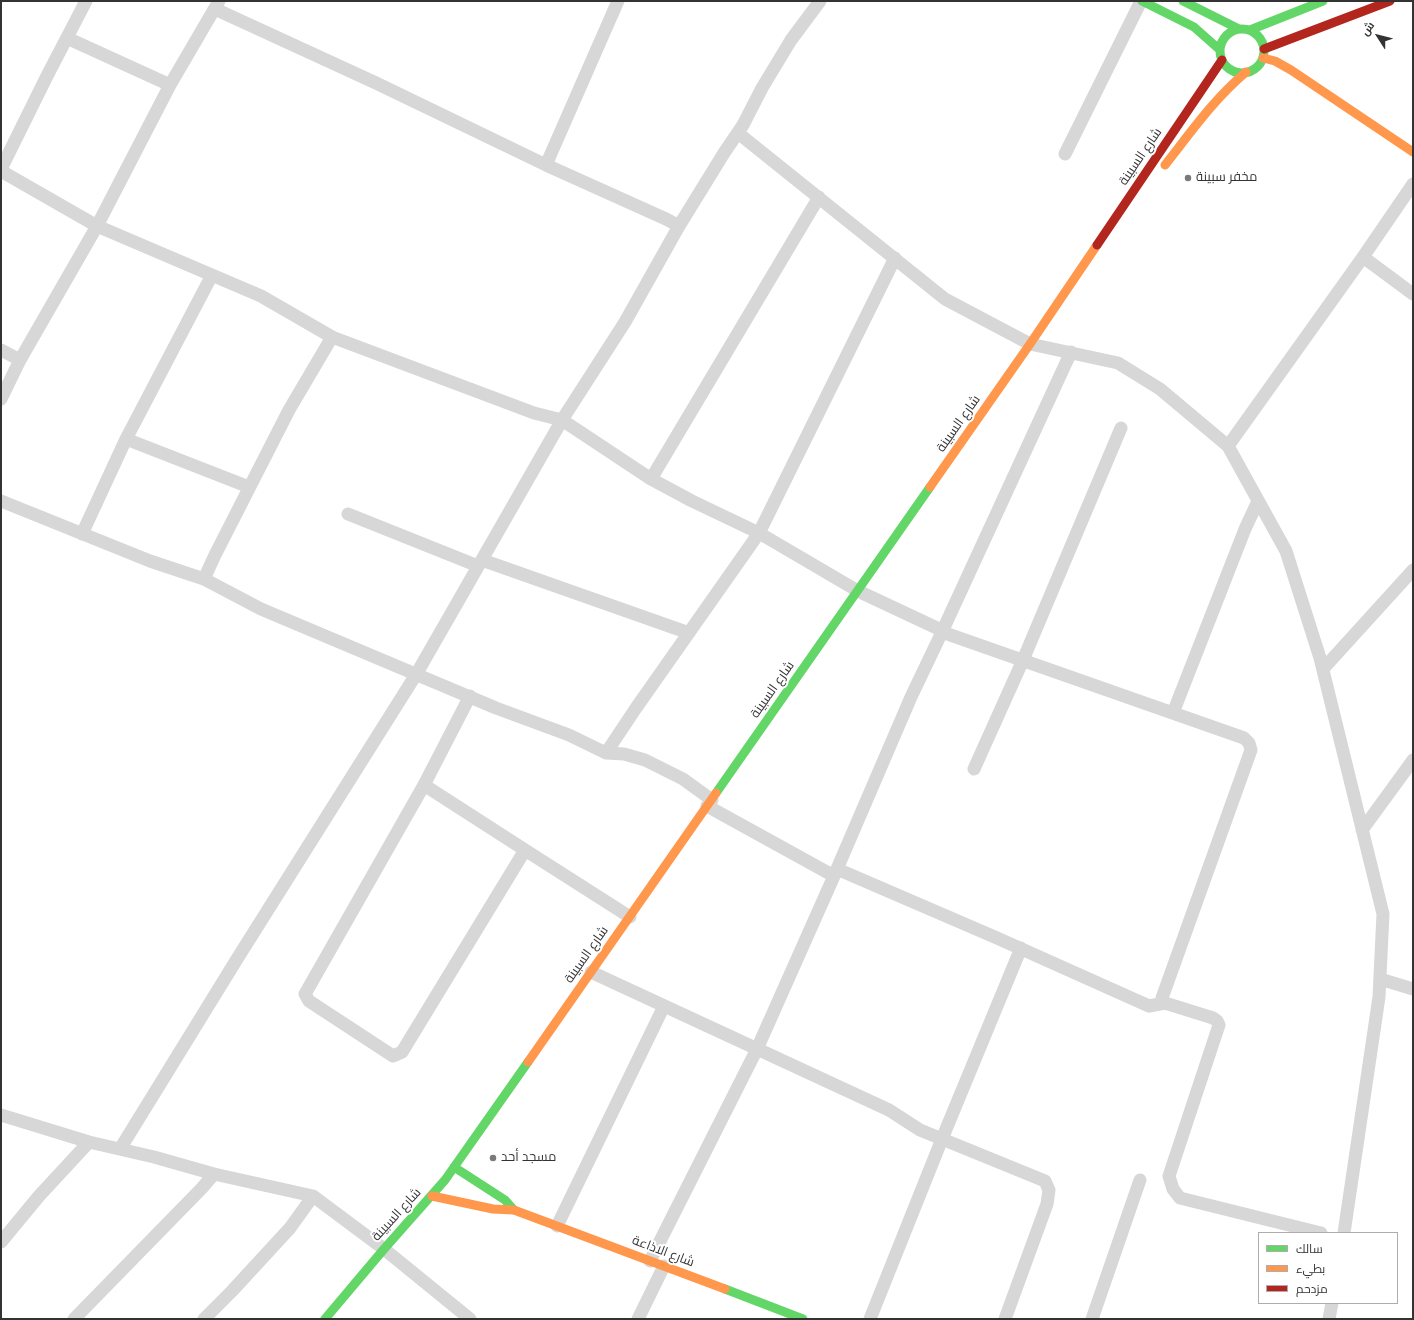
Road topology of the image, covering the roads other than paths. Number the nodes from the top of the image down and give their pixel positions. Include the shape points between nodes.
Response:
1 (86, 1) edge
2 (618, 1) edge
3 (820, 1) edge
4 (1141, 1) edge
5 (1183, 1) edge
6 (1323, 1) edge
7 (1390, 1) edge
8 (217, 5) edge
9 (1239, 29) junction
10 (1250, 30) junction
11 (67, 38) junction
12 (1220, 50) junction
13 (1263, 53) junction
14 (1222, 60) junction
15 (1246, 72) junction
16 (170, 85) junction
17 (738, 133) junction
18 (1413, 152) edge
19 (1065, 154) dead end
20 (546, 165) junction
21 (1, 170) edge
22 (1160, 171) dead end
23 (1150, 183) dead end
24 (1413, 184) edge
25 (819, 197) junction
26 (98, 226) junction
27 (680, 226) junction
28 (1363, 257) junction
29 (894, 258) junction
30 (1082, 268) junction
31 (212, 276) junction
32 (1413, 294) edge
33 (332, 337) junction
34 (1030, 344) junction
35 (1, 350) edge
36 (1071, 352) junction
37 (20, 360) junction
38 (1, 399) edge
39 (562, 420) junction
40 (1121, 428) dead end
41 (126, 439) junction
42 (1228, 446) junction
43 (651, 479) junction
44 (249, 487) junction
45 (1, 501) edge
46 (1258, 501) junction
47 (348, 514) dead end
48 (759, 532) junction
49 (82, 534) junction
50 (480, 563) junction
51 (1413, 570) edge
52 (204, 579) junction
53 (858, 591) junction
54 (942, 632) junction
55 (689, 633) junction
56 (1023, 660) junction
57 (1323, 668) junction
58 (417, 673) junction
59 (470, 696) junction
60 (1173, 713) junction
61 (606, 753) junction
62 (1413, 760) edge
63 (974, 769) dead end
64 (424, 785) junction
65 (710, 803) junction
66 (1362, 830) junction
67 (525, 850) junction
68 (835, 872) junction
69 (630, 917) junction
70 (1021, 948) junction
71 (592, 972) junction
72 (1380, 979) junction
73 (1413, 989) edge
74 (1165, 1003) junction
75 (664, 1006) junction
76 (757, 1049) junction
77 (1, 1115) edge
78 (942, 1139) junction
79 (89, 1142) junction
80 (120, 1149) junction
81 (454, 1167) junction
82 (214, 1174) junction
83 (1140, 1180) dead end
84 (313, 1196) junction
85 (432, 1196) junction
86 (514, 1210) junction
87 (556, 1226) junction
88 (1317, 1232) edge
89 (1344, 1232) edge
90 (1, 1242) edge
91 (384, 1249) junction
92 (650, 1261) junction
93 (664, 1266) junction
94 (1332, 1304) edge
95 (74, 1319) edge
96 (204, 1319) edge
97 (325, 1319) edge
98 (470, 1319) edge
99 (638, 1319) edge
100 (803, 1319) edge
101 (870, 1319) edge
102 (1005, 1319) edge
103 (1092, 1319) edge
104 (1329, 1319) edge

1 - 11 street
2 - 20 street
3 - 17 street via 791,40
4 - 12 main road via 1194,27
4 - 19 street
5 - 9 main road
6 - 10 main road
7 - 13 main road
8 - 16 street
8 - 20 street via 224,14 376,83
9 - 10 main road
9 - 12 main road via 1229,33 1223,40
10 - 13 main road via 1260,37
11 - 16 street
11 - 21 street
12 - 14 main road
13 - 15 main road via 1256,68
13 - 18 main road
14 - 15 main road via 1232,70
14 - 30 main road, شارع السبينة
15 - 22 main road via 1218,98
16 - 26 street
17 - 25 street
17 - 27 street
20 - 27 street
21 - 26 street
23 - 30 main road
24 - 28 street
25 - 29 street
25 - 43 street
26 - 31 street
26 - 37 street
27 - 39 street via 625,322
28 - 32 street
28 - 42 street
29 - 34 street via 945,299
29 - 48 street
30 - 34 main road, شارع السبينة
31 - 33 street via 261,296
31 - 41 street
33 - 39 street via 534,413
33 - 44 street via 289,410
34 - 36 street
34 - 53 main road, شارع السبينة
35 - 37 street
36 - 42 street via 1118,362 1160,389
36 - 54 street
37 - 38 street
39 - 43 street
39 - 50 street
40 - 56 street
41 - 44 street
41 - 49 street
42 - 46 street
43 - 48 street
44 - 52 street
45 - 49 street
46 - 57 street via 1286,551
46 - 60 street
47 - 50 street
48 - 53 street
48 - 55 street
49 - 52 street
50 - 55 street
50 - 58 street
51 - 57 street
52 - 58 street via 261,609
53 - 54 street
53 - 65 main road, شارع السبينة
54 - 56 street
54 - 68 street
55 - 61 street
56 - 60 street
56 - 63 street
57 - 66 street
58 - 59 street
58 - 80 street
59 - 61 street via 569,735
59 - 64 street
60 - 74 street via 1244,738 1251,750 1162,998
61 - 65 street via 624,754 645,760 683,779
62 - 66 street
64 - 67 street
64 - 67 street via 305,994 309,1001 386,1052 393,1056 402,1052
65 - 68 street
65 - 69 main road, شارع السبينة
66 - 72 street via 1383,914
67 - 69 street
68 - 70 street
68 - 76 street
69 - 71 main road, شارع السبينة
70 - 74 street via 1149,1006
70 - 78 street
71 - 75 street
71 - 81 main road, شارع السبينة
72 - 73 street
72 - 89 street
74 - 88 street via 1213,1018 1219,1025 1169,1176 1173,1189 1180,1198
75 - 76 street
75 - 87 street
76 - 78 street via 889,1110 920,1130
76 - 92 street
77 - 79 street
78 - 101 street
78 - 102 street via 1045,1181 1049,1190 1047,1204
79 - 80 street
79 - 90 street
80 - 82 street
81 - 85 main road, شارع السبينة
81 - 86 main road, شارع الاذاعة via 505,1200
82 - 84 street
82 - 95 street
83 - 103 street
84 - 91 street
84 - 96 street via 290,1228
85 - 86 main road, شارع الاذاعة via 493,1209
85 - 91 main road, شارع السبينة
86 - 87 main road, شارع الاذاعة
87 - 92 main road, شارع الاذاعة
91 - 97 main road, شارع السبينة
91 - 98 street
92 - 93 main road, شارع الاذاعة
93 - 99 street
93 - 100 main road, شارع الاذاعة
94 - 104 street

